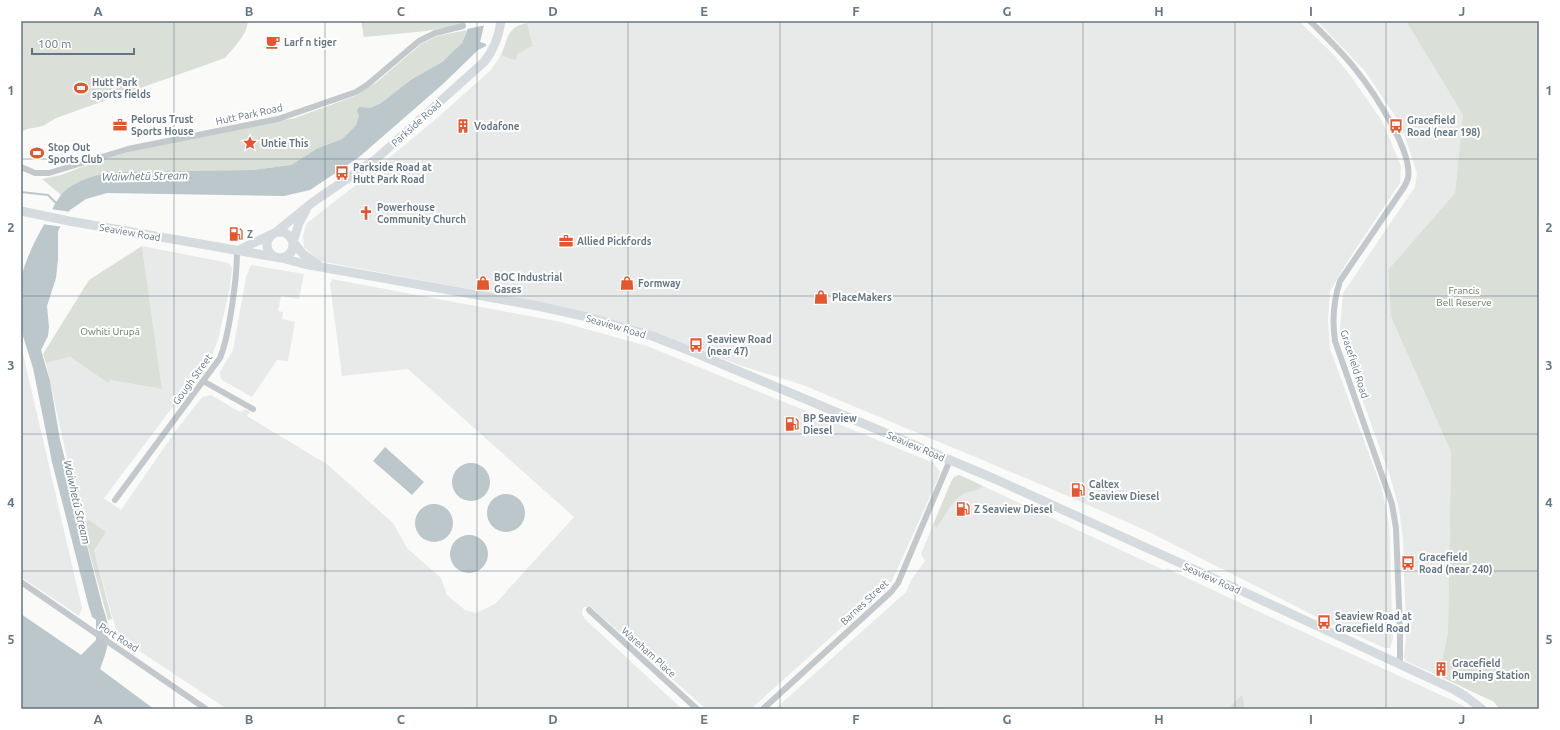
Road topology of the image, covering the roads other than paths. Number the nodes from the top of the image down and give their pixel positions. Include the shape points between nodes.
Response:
1 (501, 21) edge
2 (1310, 21) edge
3 (462, 26) dead end
4 (21, 167) edge
5 (308, 206) junction
6 (21, 211) edge
7 (273, 234) junction
8 (293, 242) junction
9 (238, 250) junction
10 (278, 257) junction
11 (321, 266) junction
12 (203, 381) junction
13 (253, 409) dead end
14 (950, 460) junction
15 (115, 500) dead end
16 (21, 582) edge
17 (589, 610) dead end
18 (1400, 665) junction
19 (206, 709) edge
20 (697, 709) edge
21 (763, 709) edge
22 (1482, 709) edge

1 - 5 main road, Parkside Road via 496,42 484,62 376,159
2 - 18 street, Gracefield Road via 1337,48 1367,85 1394,128 1408,167 1408,179 1404,187 1340,281 1335,295 1332,324 1335,341 1392,504 1396,528
3 - 4 street, Hutt Park Road via 435,33 419,41 356,92 292,115 128,149 49,173 35,173
5 - 7 main road, Parkside Road
5 - 8 main road, Parkside Road
6 - 9 main road, Seaview Road
7 - 8 main road via 279,231 287,233
7 - 9 main road
7 - 10 main road via 267,248
8 - 10 main road via 291,253
8 - 11 main road, Seaview Road via 303,254
9 - 10 main road, Seaview Road
9 - 12 street, Gough Street via 238,268 225,347
10 - 11 main road, Seaview Road
11 - 14 main road, Seaview Road via 538,306 652,336
12 - 13 street
12 - 15 street, Gough Street
14 - 18 main road, Seaview Road
14 - 21 street, Barnes Street via 898,583
16 - 19 street, Port Road
17 - 20 street, Wareham Place
18 - 22 main road, Seaview Road via 1465,696

